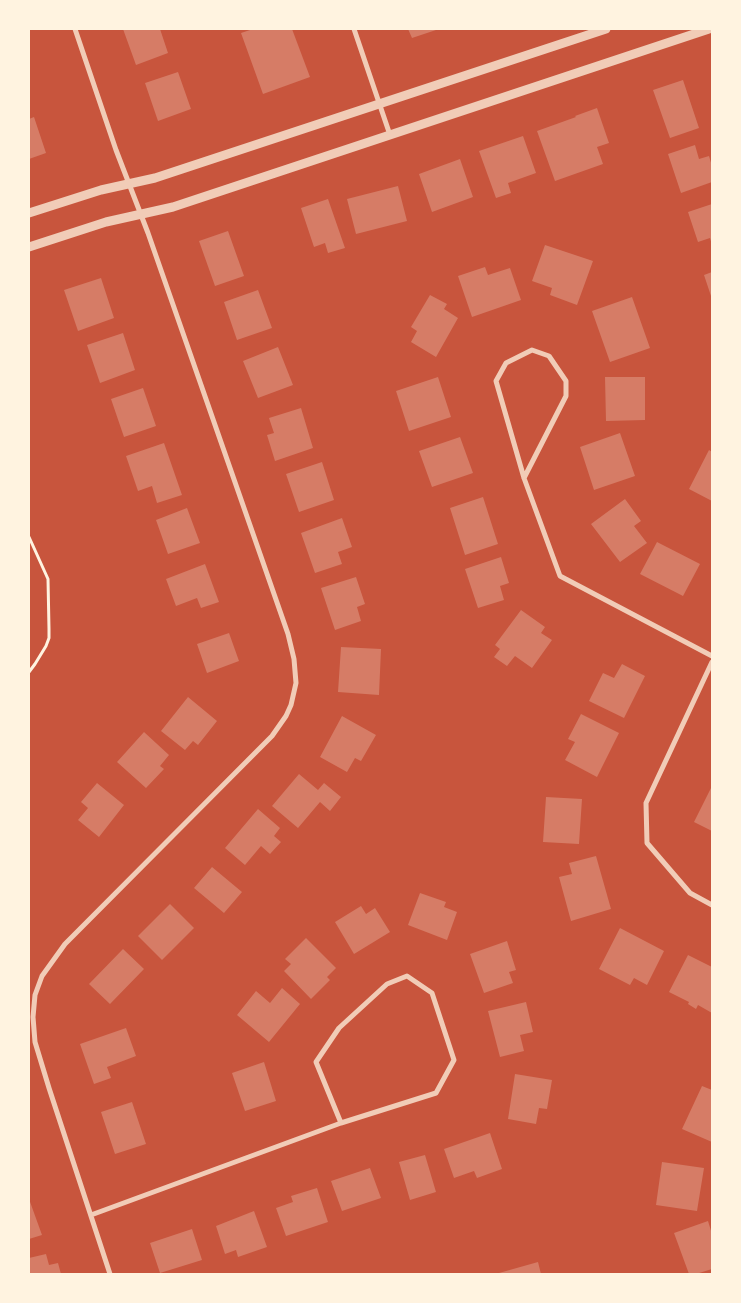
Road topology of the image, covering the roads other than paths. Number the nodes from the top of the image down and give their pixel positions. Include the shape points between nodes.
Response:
1 (75, 29) edge
2 (354, 29) edge
3 (606, 29) edge
4 (709, 29) edge
5 (380, 104) junction
6 (390, 135) junction
7 (128, 184) junction
8 (29, 213) edge
9 (141, 214) junction
10 (29, 247) edge
11 (524, 478) junction
12 (712, 656) edge
13 (712, 662) edge
14 (712, 905) edge
15 (341, 1123) junction
16 (91, 1214) junction
17 (110, 1274) edge

1 - 7 street
2 - 5 street
3 - 5 street
4 - 6 street
5 - 6 street
5 - 7 street
6 - 9 street via 181,204
7 - 8 street
7 - 9 street
9 - 10 street
9 - 16 street via 288,634 296,683 291,705 272,736 65,944 39,985 32,1016 35,1042
11 - 11 street via 566,396 566,380 549,356 532,350 506,363 496,381
11 - 12 street via 560,576
13 - 14 street via 646,803 648,843 690,893
15 - 15 street via 436,1093 454,1060 432,993 406,976 387,984 339,1028 316,1062
15 - 16 street
16 - 17 street

